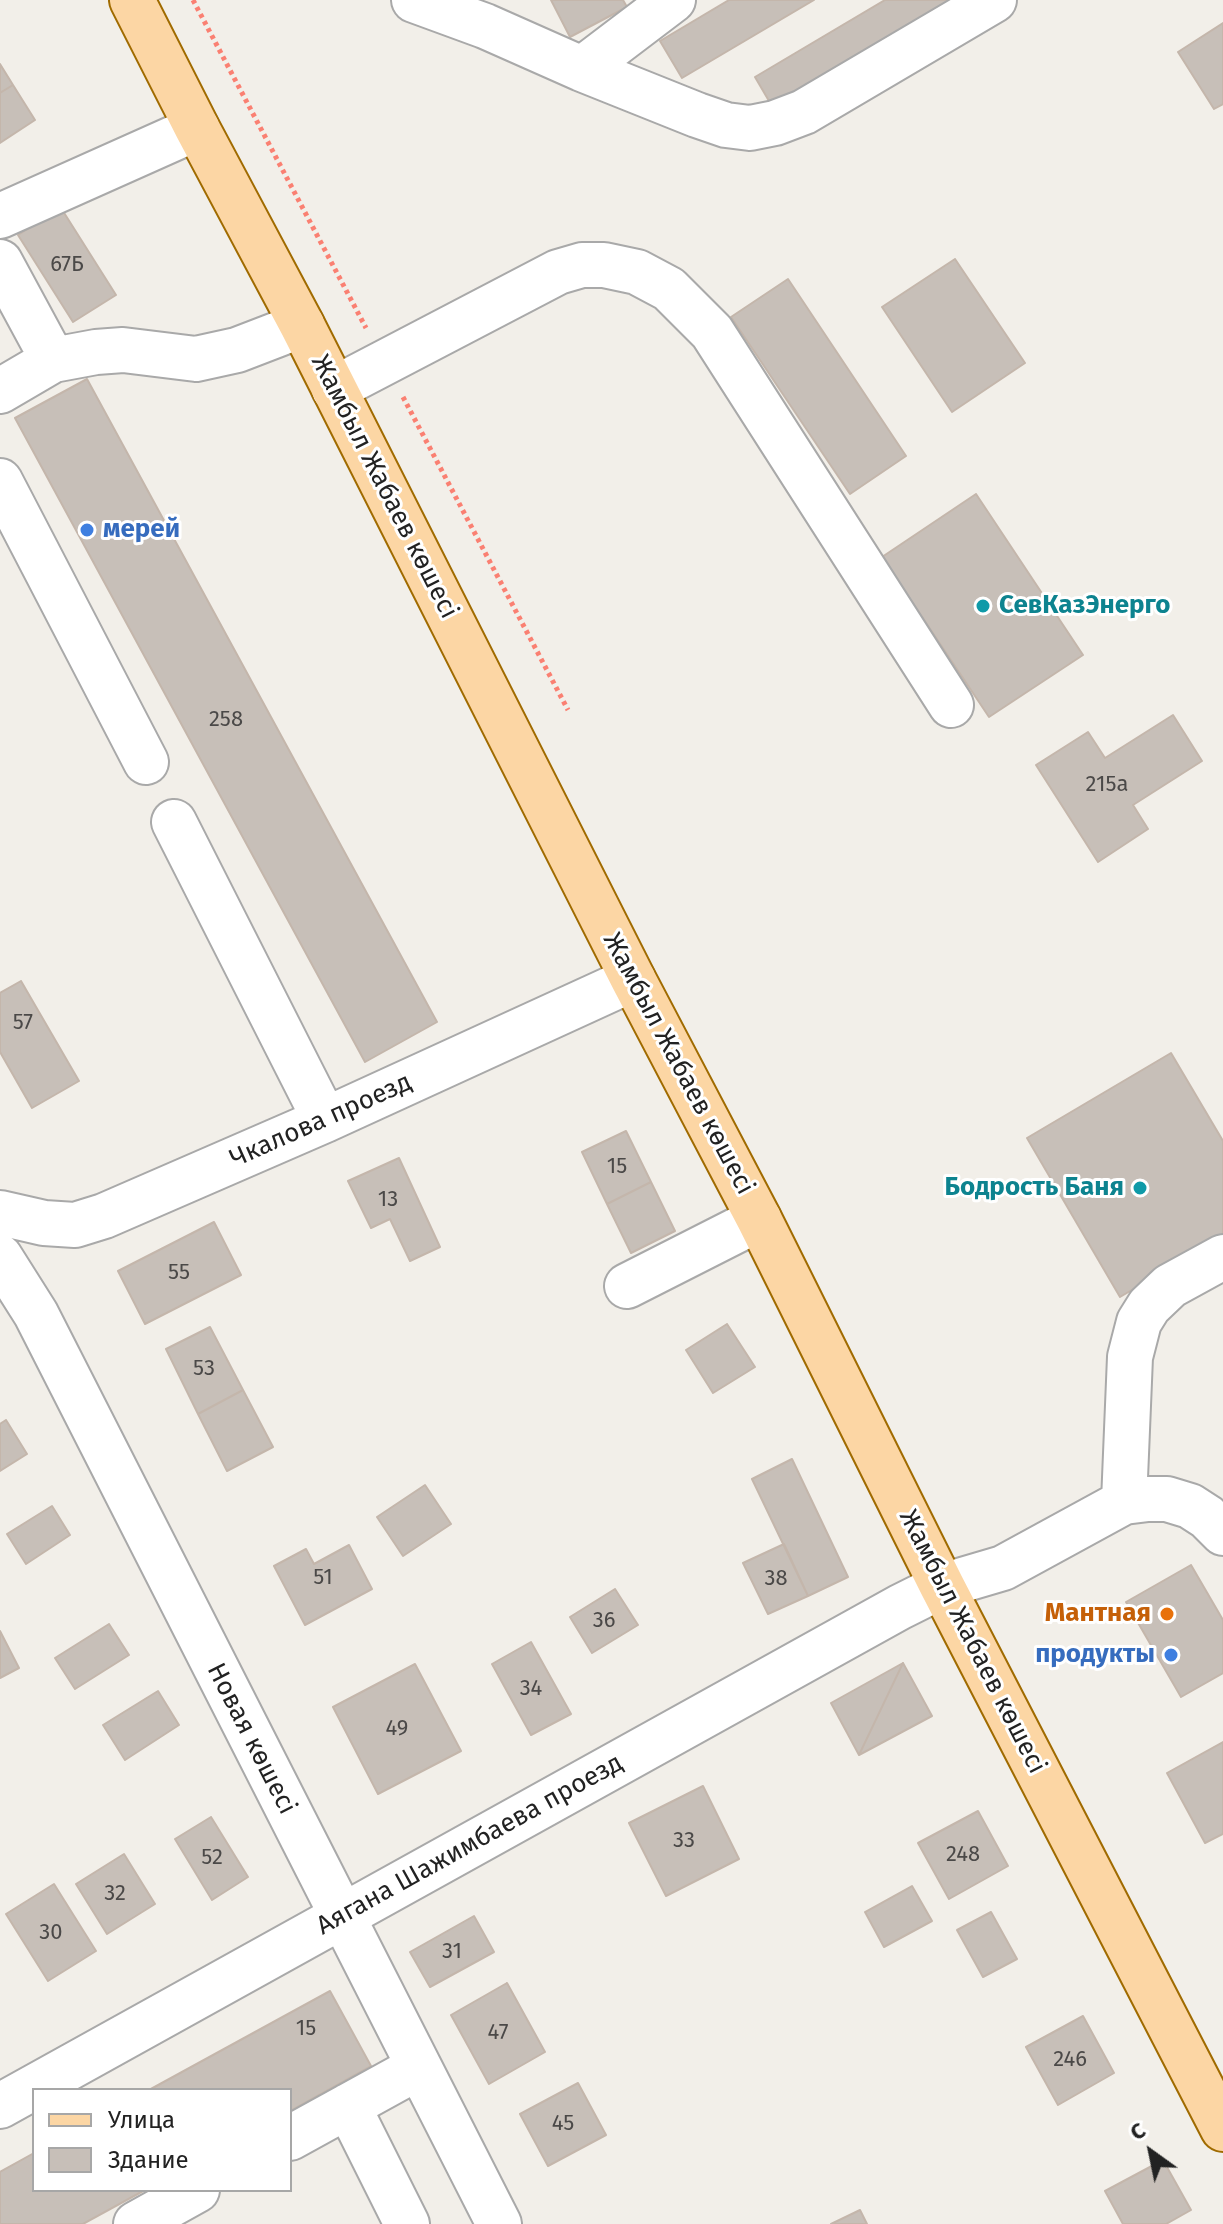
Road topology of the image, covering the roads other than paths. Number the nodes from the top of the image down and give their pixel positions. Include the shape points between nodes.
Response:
1 (132, 0) edge
2 (414, 0) edge
3 (673, 0) edge
4 (994, 0) edge
5 (582, 69) junction
6 (197, 128) junction
7 (0, 216) edge
8 (0, 262) edge
9 (302, 325) junction
10 (53, 360) junction
11 (334, 389) junction
12 (0, 391) edge
13 (0, 481) edge
14 (951, 705) dead end
15 (146, 762) dead end
16 (174, 822) dead end
17 (633, 979) junction
18 (325, 1120) junction
19 (0, 1213) edge
20 (759, 1219) junction
21 (0, 1257) edge
22 (1223, 1257) edge
23 (627, 1286) dead end
24 (1124, 1502) junction
25 (1223, 1533) edge
26 (942, 1586) junction
27 (341, 1916) junction
28 (419, 2067) junction
29 (32, 2088) edge
30 (32, 2088) edge
31 (0, 2106) edge
32 (348, 2106) junction
33 (1223, 2129) edge
34 (292, 2137) edge
35 (193, 2192) edge
36 (136, 2224) edge
37 (407, 2224) edge
38 (499, 2224) edge

1 - 6 main road, Жамбыл Жабаев көшесі
2 - 5 street
3 - 5 street
4 - 5 street via 804,112 750,128 697,115
6 - 7 street
6 - 9 main road, Жамбыл Жабаев көшесі
8 - 10 street
9 - 10 street via 196,359 123,350
9 - 11 main road, Жамбыл Жабаев көшесі
10 - 12 street
11 - 14 street via 558,272 582,265 637,272 669,289 712,332
11 - 17 main road, Жамбыл Жабаев көшесі
13 - 15 street
16 - 18 street
17 - 18 street, Чкалова проезд
17 - 20 main road, Жамбыл Жабаев көшесі
18 - 19 street, Чкалова проезд via 75,1225
20 - 23 street
20 - 26 main road, Жамбыл Жабаев көшесі
21 - 27 street, Новая көшесі via 36,1314
22 - 24 street via 1170,1286 1139,1322 1130,1357
24 - 25 street via 1167,1499 1190,1506
24 - 26 street, Аягана Шажимбаева проезд via 1003,1568
26 - 27 street, Аягана Шажимбаева проезд
26 - 33 main road, Жамбыл Жабаев көшесі
27 - 28 street, Новая көшесі
27 - 29 street, Аягана Шажимбаева проезд
28 - 32 street
28 - 38 street, Новая көшесі
30 - 31 street, Аягана Шажимбаева проезд
32 - 34 street
32 - 37 street
35 - 36 street

